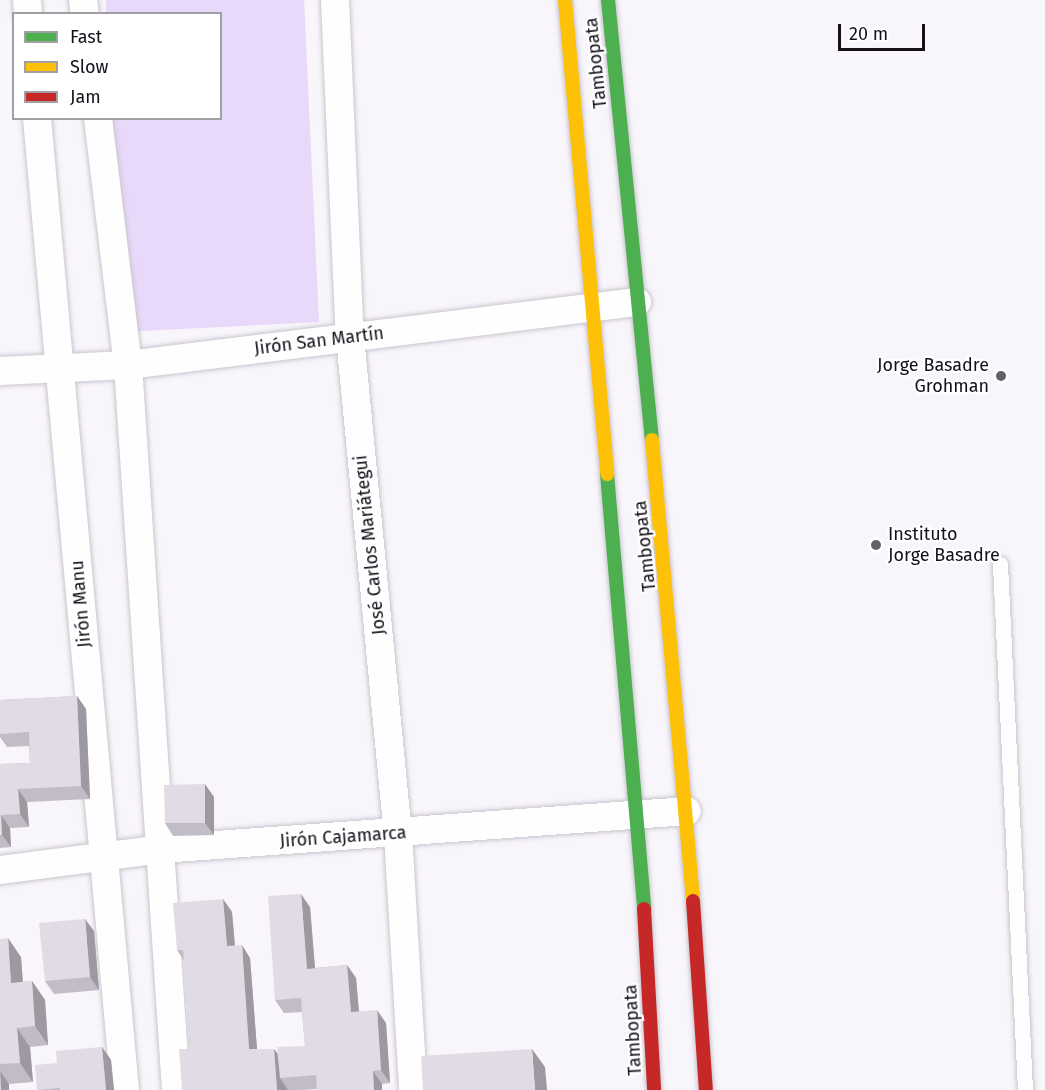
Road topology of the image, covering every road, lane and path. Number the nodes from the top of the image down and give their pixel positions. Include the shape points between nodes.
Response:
1 (335, 0) edge
2 (565, 0) edge
3 (608, 0) edge
4 (37, 120) edge
5 (98, 120) edge
6 (637, 302) junction
7 (594, 305) junction
8 (350, 337) junction
9 (128, 364) junction
10 (59, 368) junction
11 (0, 371) edge
12 (1000, 564) dead end
13 (687, 811) junction
14 (636, 815) junction
15 (398, 834) junction
16 (160, 849) junction
17 (104, 857) junction
18 (0, 870) edge
19 (125, 1090) edge
20 (176, 1090) edge
21 (413, 1090) edge
22 (654, 1090) edge
23 (706, 1090) edge
24 (1025, 1090) edge

1 - 8 street, José Carlos Mariátegui
2 - 7 main road, Tambopata
3 - 6 main road, Tambopata
4 - 10 street, Jirón Manu
5 - 9 street
6 - 7 street, Jirón San Martín
6 - 13 main road, Tambopata
7 - 8 street, Jirón San Martín
7 - 14 main road, Tambopata
8 - 9 street, Jirón San Martín
8 - 15 street, José Carlos Mariátegui
9 - 10 street, Jirón San Martín
9 - 16 street
10 - 11 street, Jirón San Martín
10 - 17 street, Jirón Manu
12 - 24 lane
13 - 14 street, Jirón Cajamarca
13 - 23 main road, Tambopata
14 - 15 street, Jirón Cajamarca
14 - 22 main road, Tambopata
15 - 16 street, Jirón Cajamarca
15 - 21 street, José Carlos Mariátegui
16 - 17 street, Jirón Cajamarca
16 - 20 street
17 - 18 street, Jirón Cajamarca
17 - 19 street, Jirón Manu

